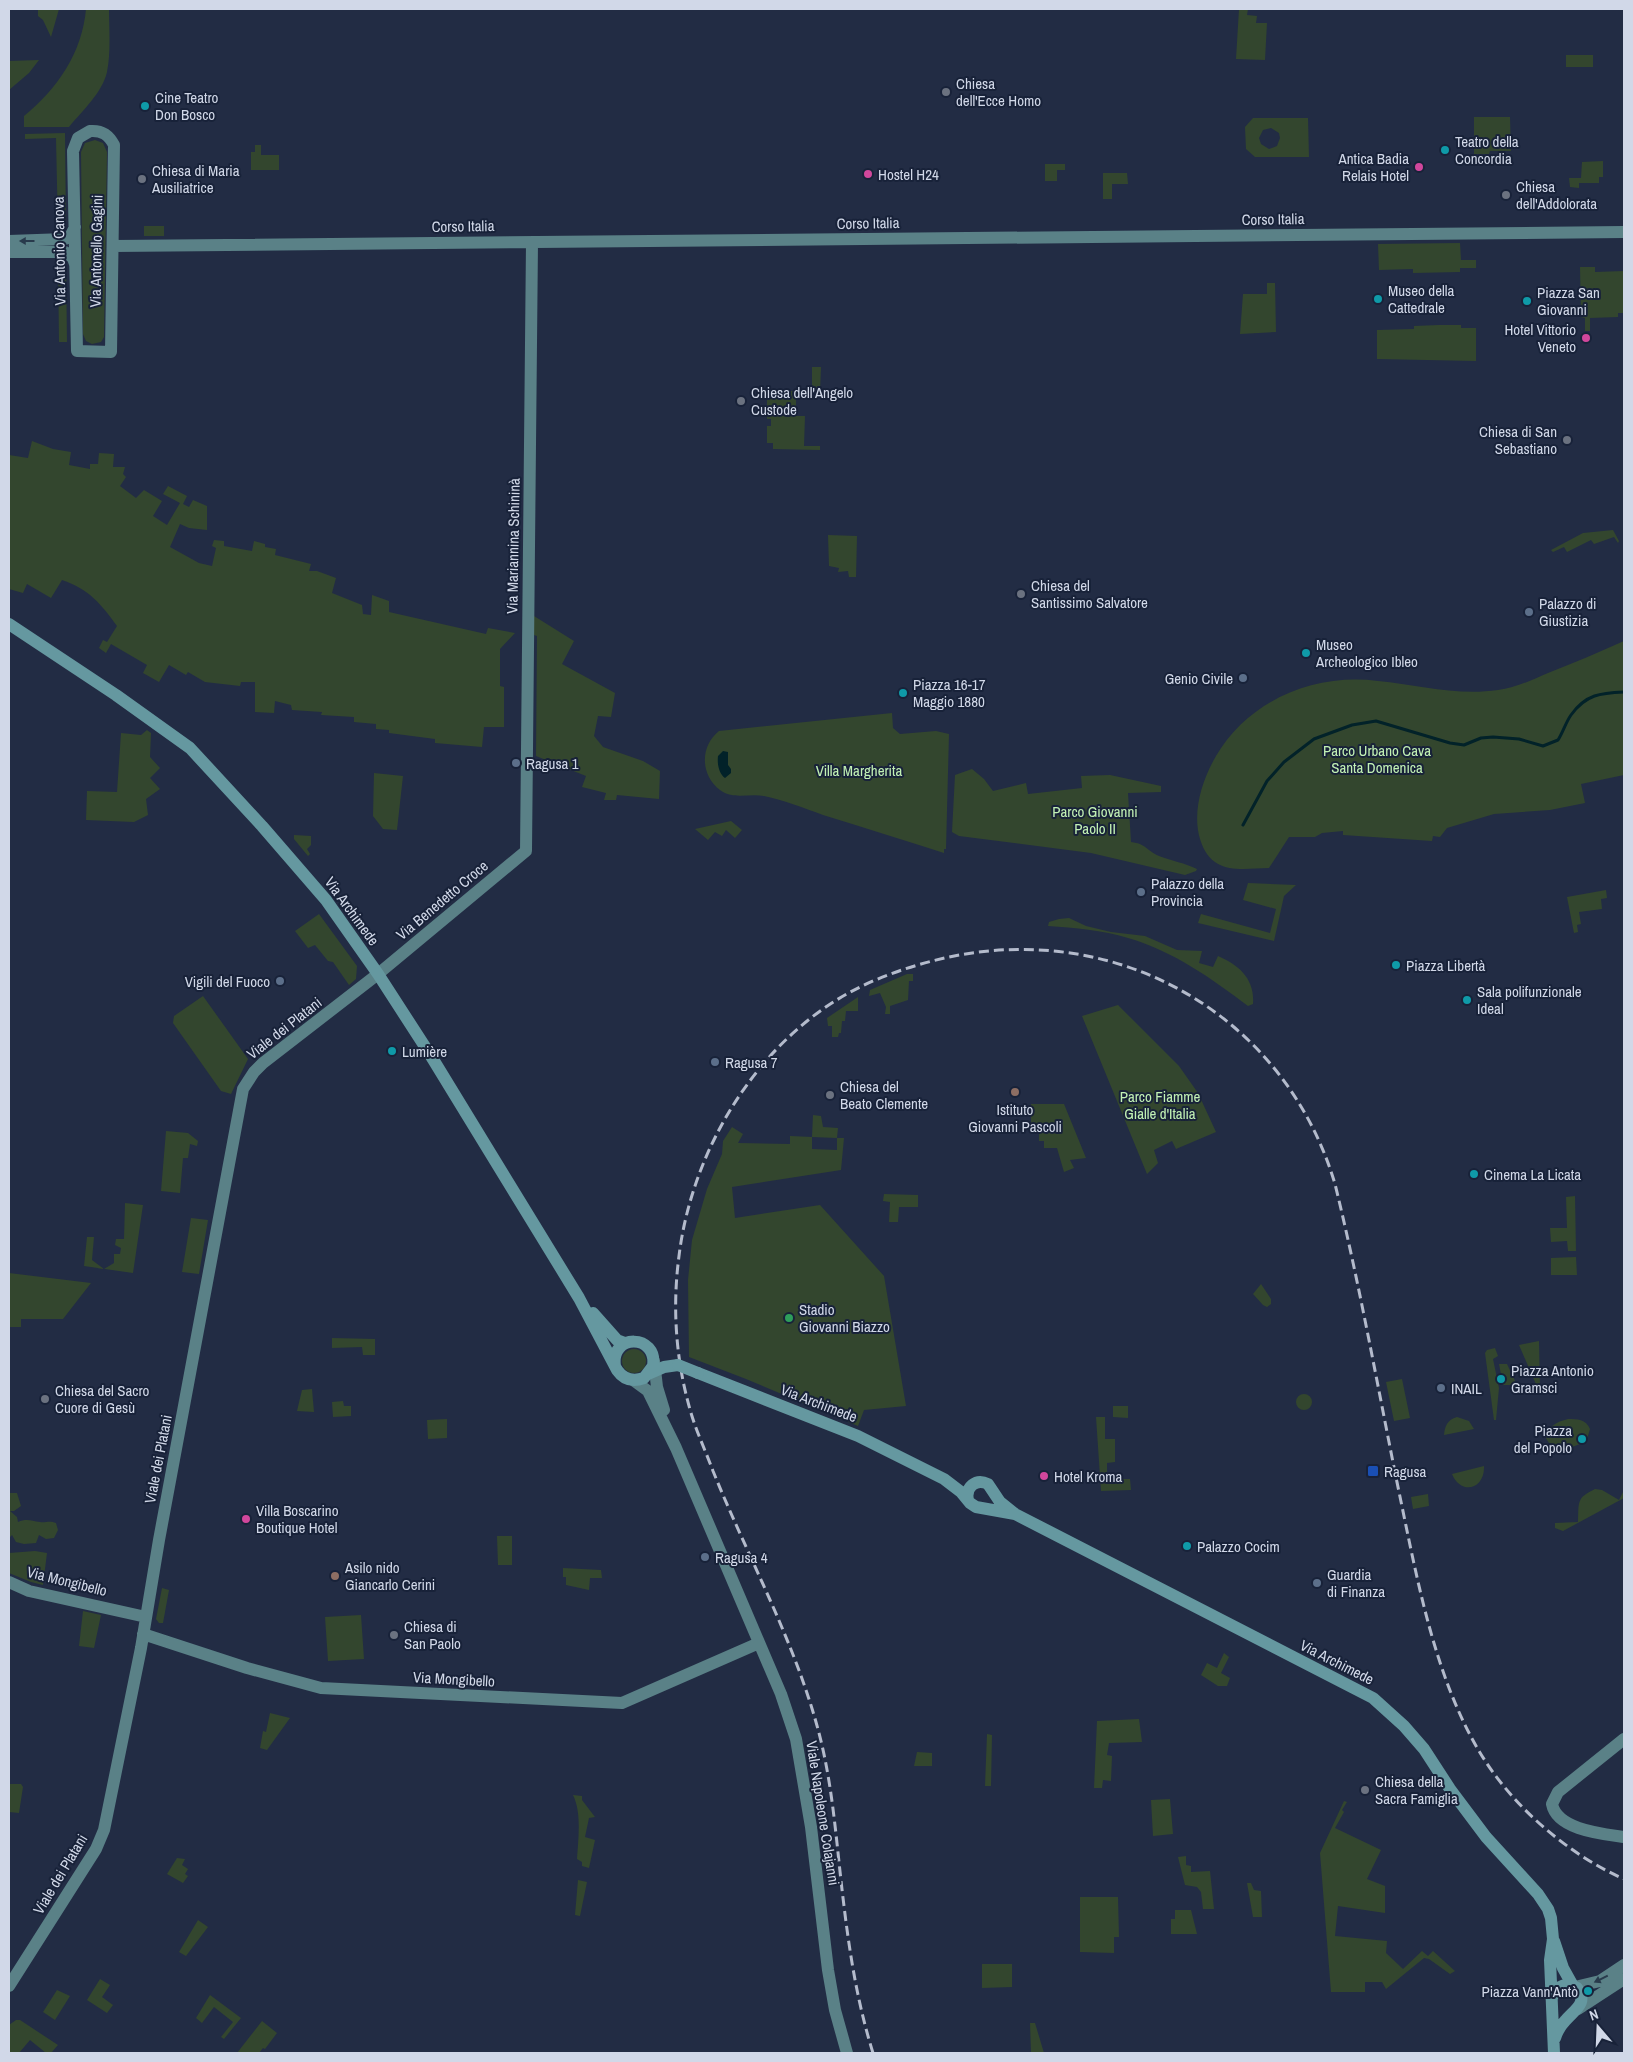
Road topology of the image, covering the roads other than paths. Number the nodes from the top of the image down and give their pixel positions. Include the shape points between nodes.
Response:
1 (73, 151) joint
2 (75, 227) junction
3 (1624, 232) edge
4 (9, 241) edge
5 (532, 242) junction
6 (113, 246) junction
7 (9, 252) edge
8 (75, 264) junction
9 (77, 351) joint
10 (9, 624) edge
11 (526, 851) joint
12 (378, 974) junction
13 (579, 1298) junction
14 (625, 1344) junction
15 (652, 1364) junction
16 (678, 1365) junction
17 (615, 1366) junction
18 (633, 1380) junction
19 (676, 1448) junction
20 (944, 1479) junction
21 (972, 1485) junction
22 (994, 1490) junction
23 (968, 1500) junction
24 (980, 1508) junction
25 (1015, 1514) junction
26 (9, 1582) edge
27 (146, 1617) junction
28 (143, 1634) junction
29 (759, 1643) junction
30 (1624, 1739) edge
31 (1624, 1838) edge
32 (1553, 1938) junction
33 (1624, 1965) edge
34 (1624, 1979) edge
35 (9, 1986) edge
36 (1574, 1986) junction
37 (1553, 1998) junction
38 (1575, 2011) junction
39 (1554, 2047) edge
40 (847, 2053) edge

1 - 2 street, Via Antonio Canova
1 - 6 street, Via Antonello Gagini via 81,135 95,131 109,137 114,145
2 -> 4 street via 70,237 65,239
2 - 8 street, Via Antonio Canova
3 - 5 street, Corso Italia
5 - 6 street, Corso Italia
5 - 11 street, Via Mariannina Schininà
6 - 9 street, Via Antonello Gagini via 111,352
7 - 8 street via 65,252
8 - 9 street, Via Antonio Canova
10 - 12 main road, Via Archimede via 190,748 326,900
11 - 12 street, Via Benedetto Croce
12 - 13 main road, Via Archimede
12 - 27 street, Viale dei Platani via 263,1063 243,1089
13 - 14 main road, Via Archimede via 617,1340
13 - 17 main road, Via Archimede
14 - 15 main road via 639,1342
14 - 17 main road via 615,1355
15 - 16 main road, Via Archimede
15 - 16 main road
15 - 18 main road via 639,1380
15 - 19 street, Viale Napoleone Colajanni
16 - 20 main road, Via Archimede, bridge via 858,1436
17 - 18 main road via 623,1377
18 - 19 street, Viale Napoleone Colajanni via 648,1391
19 - 29 street, Viale Napoleone Colajanni
20 - 21 main road
20 - 23 main road
21 - 22 main road via 980,1481
21 - 23 main road
22 - 24 main road via 992,1502
22 - 25 main road via 1000,1502
23 - 24 main road
24 - 25 main road
25 - 32 main road, Via Archimede via 1384,1707 1424,1750 1486,1837 1538,1894 1548,1909
26 - 27 street, Via Mongibello via 29,1591
27 - 28 street, Viale dei Platani
28 - 29 street, Via Mongibello via 321,1688 622,1703
28 - 35 street, Viale dei Platani via 104,1830
29 - 40 street, Viale Napoleone Colajanni via 796,1739 811,1827 828,1970
30 - 31 street via 1556,1794 1552,1804 1557,1814 1578,1828
32 - 36 main road via 1562,1968
32 - 37 main road via 1550,1960
33 -> 36 street via 1600,1981
34 - 38 street
36 - 37 main road via 1560,1986
36 - 38 main road via 1582,1997 1582,2004
37 - 38 main road via 1555,2008 1561,2012
37 - 39 main road
38 - 39 main road via 1558,2030

